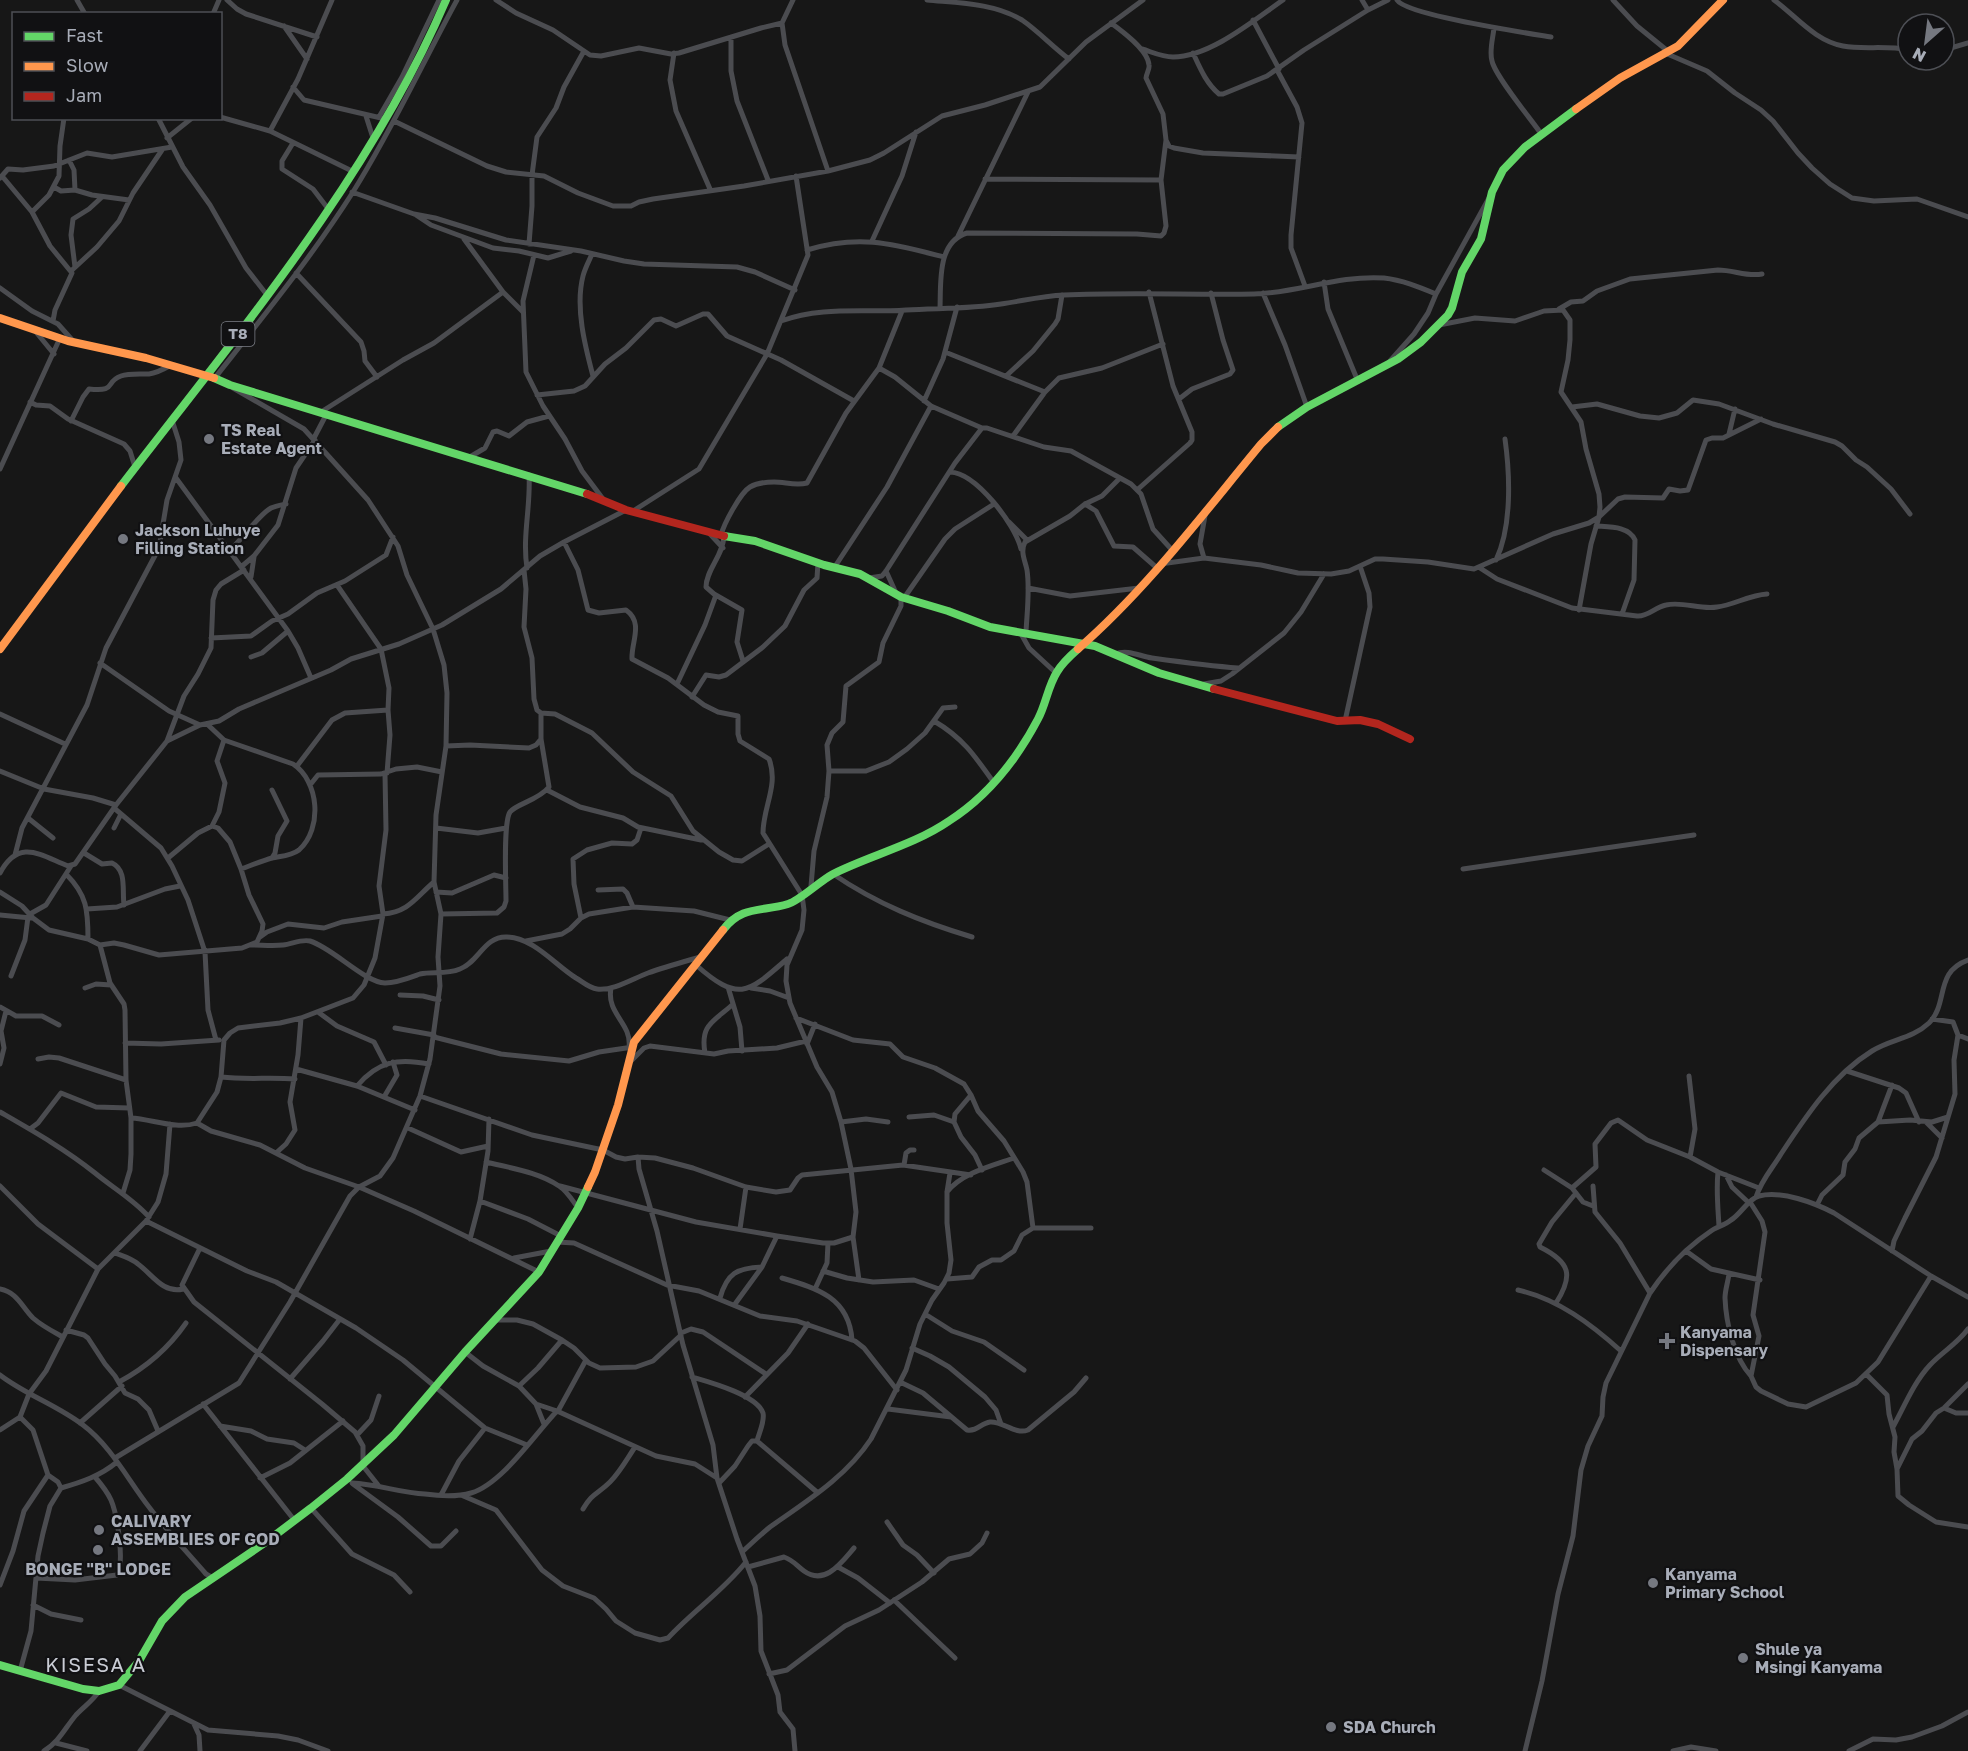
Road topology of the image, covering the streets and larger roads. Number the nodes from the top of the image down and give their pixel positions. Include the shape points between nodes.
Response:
1 (226, 0) edge
2 (324, 0) edge
3 (439, 0) edge
4 (446, 0) edge
5 (457, 0) edge
6 (496, 0) edge
7 (793, 0) edge
8 (927, 0) edge
9 (1143, 0) edge
10 (1283, 0) edge
11 (1362, 0) edge
12 (1388, 0) edge
13 (1397, 0) edge
14 (1613, 0) edge
15 (1723, 0) edge
16 (1774, 0) edge
17 (332, 1) edge
18 (1368, 10) junction
19 (1253, 21) junction
20 (1111, 23) junction
21 (782, 24) junction
22 (284, 26) junction
23 (1494, 28) junction
24 (317, 37) junction
25 (731, 37) junction
26 (1551, 37) dead end
27 (1896, 48) edge
28 (1142, 49) junction
29 (584, 51) junction
30 (1667, 52) junction
31 (674, 53) junction
32 (1193, 53) junction
33 (307, 59) junction
34 (1069, 59) junction
35 (1278, 69) junction
36 (293, 87) junction
37 (1028, 92) junction
38 (300, 97) junction
39 (286, 99) junction
40 (366, 116) junction
41 (222, 118) edge
42 (386, 119) junction
43 (64, 120) edge
44 (159, 120) edge
45 (190, 120) edge
46 (270, 131) junction
47 (916, 132) junction
48 (1542, 135) junction
49 (167, 138) junction
50 (374, 140) junction
51 (1166, 140) junction
52 (293, 143) junction
53 (60, 146) junction
54 (172, 147) junction
55 (162, 150) junction
56 (1299, 157) junction
57 (71, 159) junction
58 (58, 165) junction
59 (828, 171) junction
60 (354, 172) junction
61 (532, 175) junction
62 (796, 176) junction
63 (1, 177) edge
64 (985, 179) junction
65 (768, 180) junction
66 (1161, 180) junction
67 (54, 187) junction
68 (710, 189) junction
69 (75, 190) junction
70 (352, 192) junction
71 (1491, 195) junction
72 (102, 197) junction
73 (129, 200) junction
74 (328, 210) junction
75 (32, 212) junction
76 (414, 214) junction
77 (1968, 217) edge
78 (958, 236) junction
79 (463, 237) junction
80 (872, 240) junction
81 (529, 244) junction
82 (807, 249) junction
83 (573, 250) junction
84 (592, 254) junction
85 (534, 255) junction
86 (944, 257) junction
87 (73, 269) junction
88 (296, 273) junction
89 (1762, 274) dead end
90 (1324, 282) junction
91 (1305, 286) junction
92 (0, 288) edge
93 (795, 290) junction
94 (503, 292) junction
95 (1149, 292) junction
96 (1211, 293) junction
97 (1263, 293) junction
98 (1436, 294) junction
99 (267, 295) junction
100 (1062, 295) junction
101 (957, 307) junction
102 (940, 308) junction
103 (1559, 309) junction
104 (902, 311) junction
105 (523, 312) junction
106 (0, 318) edge
107 (53, 321) junction
108 (781, 321) junction
109 (1438, 325) junction
110 (35, 330) junction
111 (60, 338) junction
112 (74, 342) junction
113 (1162, 344) junction
114 (945, 352) junction
115 (54, 354) junction
116 (767, 354) junction
117 (1389, 363) junction
118 (171, 365) junction
119 (879, 368) junction
120 (593, 376) junction
121 (1006, 376) junction
122 (210, 377) junction
123 (377, 377) junction
124 (1357, 379) junction
125 (230, 385) junction
126 (1045, 392) junction
127 (537, 395) junction
128 (1179, 399) junction
129 (854, 400) junction
130 (924, 400) junction
131 (30, 402) junction
132 (931, 406) junction
133 (1307, 406) junction
134 (1572, 407) junction
135 (1735, 409) junction
136 (323, 414) junction
137 (549, 416) junction
138 (1761, 419) junction
139 (71, 420) junction
140 (172, 420) junction
141 (982, 428) junction
142 (1728, 435) junction
143 (1013, 436) junction
144 (314, 439) junction
145 (1505, 439) dead end
146 (468, 458) junction
147 (955, 463) junction
148 (135, 467) junction
149 (0, 469) edge
150 (950, 472) junction
151 (958, 472) junction
152 (528, 475) junction
153 (176, 478) junction
154 (1119, 478) junction
155 (589, 482) junction
156 (1137, 490) junction
157 (580, 491) junction
158 (608, 502) junction
159 (286, 504) junction
160 (994, 504) junction
161 (1085, 504) junction
162 (630, 510) junction
163 (1206, 510) junction
164 (1910, 514) dead end
165 (612, 516) junction
166 (1004, 517) junction
167 (1599, 517) junction
168 (1596, 526) junction
169 (709, 533) junction
170 (723, 536) junction
171 (393, 537) junction
172 (1027, 540) junction
173 (564, 542) junction
174 (723, 548) junction
175 (1172, 550) junction
176 (229, 551) junction
177 (1022, 551) junction
178 (254, 556) junction
179 (1204, 558) junction
180 (1495, 561) junction
181 (818, 563) junction
182 (1159, 566) junction
183 (1360, 566) junction
184 (834, 568) junction
185 (1480, 568) junction
186 (242, 569) junction
187 (526, 569) junction
188 (886, 571) junction
189 (1324, 574) junction
190 (1491, 575) junction
191 (869, 578) junction
192 (251, 579) junction
193 (345, 581) junction
194 (337, 585) junction
195 (1028, 588) junction
196 (1139, 588) junction
197 (342, 591) junction
198 (1767, 594) dead end
199 (716, 595) junction
200 (902, 599) junction
201 (1580, 610) junction
202 (1622, 614) junction
203 (278, 619) junction
204 (434, 629) junction
205 (288, 631) junction
206 (1023, 632) junction
207 (211, 638) junction
208 (1085, 644) junction
209 (0, 649) edge
210 (381, 649) junction
211 (1115, 654) junction
212 (251, 657) dead end
213 (743, 661) junction
214 (100, 663) junction
215 (1238, 668) junction
216 (1056, 673) junction
217 (311, 678) junction
218 (677, 684) junction
219 (1203, 684) junction
220 (692, 697) junction
221 (955, 707) dead end
222 (388, 710) junction
223 (541, 713) junction
224 (0, 714) edge
225 (176, 714) junction
226 (934, 721) junction
227 (1345, 721) junction
228 (203, 725) junction
229 (541, 739) junction
230 (1410, 739) dead end
231 (224, 740) junction
232 (167, 741) junction
233 (65, 744) junction
234 (446, 746) junction
235 (297, 766) junction
236 (0, 771) edge
237 (829, 771) junction
238 (442, 772) junction
239 (304, 773) junction
240 (386, 773) junction
241 (318, 775) junction
242 (994, 783) junction
243 (310, 785) junction
244 (44, 789) junction
245 (272, 790) dead end
246 (547, 790) junction
247 (115, 807) junction
248 (121, 814) junction
249 (28, 818) junction
250 (212, 826) junction
251 (114, 828) dead end
252 (436, 828) junction
253 (506, 828) junction
254 (641, 828) junction
255 (1694, 835) dead end
256 (53, 838) dead end
257 (702, 840) junction
258 (19, 841) junction
259 (769, 844) junction
260 (162, 850) junction
261 (179, 850) junction
262 (34, 852) junction
263 (84, 853) junction
264 (13, 857) junction
265 (168, 858) junction
266 (272, 858) junction
267 (1, 862) edge
268 (71, 866) junction
269 (242, 868) junction
270 (1463, 869) dead end
271 (0, 873) edge
272 (66, 874) junction
273 (833, 874) junction
274 (506, 878) junction
275 (434, 882) junction
276 (180, 886) junction
277 (811, 886) junction
278 (598, 890) dead end
279 (0, 892) edge
280 (436, 892) junction
281 (802, 895) junction
282 (124, 904) junction
283 (633, 907) junction
284 (87, 909) junction
285 (441, 914) junction
286 (0, 915) edge
287 (383, 915) junction
288 (30, 916) junction
289 (581, 918) junction
290 (730, 920) junction
291 (263, 924) junction
292 (267, 932) junction
293 (260, 937) junction
294 (972, 937) dead end
295 (88, 939) junction
296 (525, 941) junction
297 (202, 942) junction
298 (100, 945) junction
299 (251, 945) junction
300 (272, 946) junction
301 (196, 952) junction
302 (205, 952) junction
303 (702, 956) junction
304 (790, 957) junction
305 (1968, 960) edge
306 (696, 964) junction
307 (439, 974) junction
308 (11, 976) dead end
309 (367, 976) junction
310 (378, 981) junction
311 (111, 985) junction
312 (364, 985) junction
313 (728, 987) junction
314 (85, 988) dead end
315 (611, 988) junction
316 (749, 988) junction
317 (400, 995) dead end
318 (789, 998) junction
319 (439, 1000) junction
320 (732, 1005) junction
321 (0, 1007) edge
322 (6, 1011) junction
323 (318, 1012) junction
324 (301, 1018) junction
325 (796, 1018) junction
326 (1932, 1019) junction
327 (815, 1024) junction
328 (59, 1025) dead end
329 (395, 1028) dead end
330 (1958, 1035) junction
331 (434, 1036) junction
332 (1968, 1039) edge
333 (216, 1040) junction
334 (224, 1040) junction
335 (806, 1042) junction
336 (125, 1043) junction
337 (631, 1047) junction
338 (742, 1051) junction
339 (705, 1053) junction
340 (38, 1059) dead end
341 (393, 1062) junction
342 (0, 1064) edge
343 (429, 1064) junction
344 (629, 1064) junction
345 (386, 1065) junction
346 (296, 1069) junction
347 (1846, 1071) junction
348 (1689, 1076) dead end
349 (221, 1077) junction
350 (126, 1080) junction
351 (295, 1080) junction
352 (1892, 1085) junction
353 (357, 1086) junction
354 (971, 1095) junction
355 (420, 1096) junction
356 (384, 1097) junction
357 (129, 1108) junction
358 (415, 1110) junction
359 (0, 1112) edge
360 (955, 1114) junction
361 (909, 1117) dead end
362 (1948, 1117) junction
363 (131, 1118) junction
364 (945, 1118) junction
365 (489, 1119) junction
366 (841, 1122) junction
367 (888, 1122) dead end
368 (954, 1122) junction
369 (1878, 1122) junction
370 (1922, 1122) junction
371 (197, 1123) junction
372 (170, 1124) junction
373 (408, 1128) junction
374 (30, 1129) junction
375 (1942, 1138) junction
376 (488, 1146) junction
377 (603, 1150) junction
378 (914, 1150) dead end
379 (276, 1153) junction
380 (638, 1157) junction
381 (1690, 1157) junction
382 (1014, 1158) junction
383 (486, 1162) junction
384 (904, 1165) junction
385 (851, 1169) junction
386 (982, 1170) junction
387 (1544, 1170) dead end
388 (1718, 1172) junction
389 (950, 1173) junction
390 (971, 1175) junction
391 (1725, 1175) junction
392 (0, 1186) edge
393 (560, 1186) junction
394 (1593, 1186) dead end
395 (359, 1187) junction
396 (746, 1187) junction
397 (1759, 1188) junction
398 (1574, 1191) junction
399 (947, 1192) junction
400 (123, 1193) junction
401 (586, 1193) junction
402 (1756, 1197) junction
403 (480, 1201) junction
404 (1749, 1202) junction
405 (1817, 1205) junction
406 (1593, 1206) junction
407 (578, 1208) junction
408 (650, 1210) junction
409 (148, 1219) junction
410 (1719, 1226) junction
411 (1033, 1228) junction
412 (1091, 1228) dead end
413 (740, 1229) junction
414 (560, 1236) junction
415 (777, 1236) junction
416 (853, 1237) junction
417 (470, 1239) junction
418 (568, 1242) junction
419 (828, 1243) junction
420 (200, 1248) junction
421 (551, 1251) junction
422 (1686, 1251) junction
423 (1892, 1251) junction
424 (116, 1253) junction
425 (514, 1258) junction
426 (762, 1267) junction
427 (98, 1269) junction
428 (824, 1271) junction
429 (538, 1272) junction
430 (1729, 1274) junction
431 (1931, 1276) junction
432 (782, 1278) dead end
433 (947, 1279) junction
434 (859, 1280) junction
435 (1760, 1280) junction
436 (671, 1286) junction
437 (723, 1287) junction
438 (815, 1288) junction
439 (936, 1288) junction
440 (0, 1289) edge
441 (183, 1289) junction
442 (1518, 1290) dead end
443 (295, 1293) junction
444 (1650, 1293) junction
445 (709, 1294) junction
446 (720, 1298) junction
447 (1968, 1298) edge
448 (1557, 1303) junction
449 (735, 1304) junction
450 (925, 1314) junction
451 (340, 1319) junction
452 (496, 1320) junction
453 (186, 1323) dead end
454 (808, 1324) junction
455 (849, 1325) junction
456 (1968, 1329) edge
457 (64, 1333) junction
458 (681, 1334) junction
459 (838, 1335) junction
460 (562, 1340) junction
461 (852, 1340) junction
462 (674, 1341) junction
463 (683, 1345) junction
464 (912, 1348) junction
465 (1621, 1351) junction
466 (465, 1352) junction
467 (258, 1353) junction
468 (586, 1360) junction
469 (1024, 1370) dead end
470 (766, 1374) junction
471 (1866, 1374) junction
472 (0, 1375) edge
473 (1751, 1376) junction
474 (692, 1377) junction
475 (1086, 1378) dead end
476 (290, 1379) junction
477 (900, 1382) junction
478 (121, 1384) junction
479 (1968, 1384) edge
480 (519, 1386) junction
481 (435, 1387) junction
482 (897, 1390) junction
483 (29, 1394) junction
484 (380, 1396) dead end
485 (745, 1396) junction
486 (203, 1404) junction
487 (536, 1404) junction
488 (1944, 1408) junction
489 (888, 1409) junction
490 (557, 1411) junction
491 (1968, 1413) edge
492 (20, 1417) junction
493 (951, 1417) junction
494 (343, 1421) junction
495 (80, 1423) junction
496 (544, 1424) junction
497 (1001, 1424) junction
498 (220, 1426) junction
499 (1893, 1427) junction
500 (485, 1428) junction
501 (0, 1430) edge
502 (158, 1431) junction
503 (357, 1435) junction
504 (756, 1441) junction
505 (527, 1445) junction
506 (363, 1446) junction
507 (635, 1447) junction
508 (380, 1449) junction
509 (305, 1450) junction
510 (116, 1460) junction
511 (363, 1466) junction
512 (1897, 1469) junction
513 (48, 1475) junction
514 (95, 1477) junction
515 (260, 1478) junction
516 (718, 1480) junction
517 (350, 1481) junction
518 (378, 1485) junction
519 (61, 1488) junction
520 (818, 1493) junction
521 (441, 1495) junction
522 (461, 1495) junction
523 (312, 1508) junction
524 (583, 1509) dead end
525 (295, 1521) junction
526 (887, 1522) dead end
527 (1968, 1527) edge
528 (456, 1531) dead end
529 (987, 1533) dead end
530 (854, 1548) dead end
531 (742, 1552) junction
532 (747, 1564) junction
533 (838, 1567) junction
534 (934, 1573) junction
535 (36, 1578) junction
536 (213, 1578) junction
537 (0, 1585) edge
538 (410, 1592) dead end
539 (892, 1602) junction
540 (33, 1605) junction
541 (40, 1610) junction
542 (33, 1614) junction
543 (81, 1620) dead end
544 (955, 1658) dead end
545 (0, 1665) edge
546 (20, 1671) junction
547 (769, 1674) junction
548 (119, 1685) junction
549 (99, 1691) junction
550 (170, 1711) junction
551 (1968, 1712) edge
552 (194, 1724) junction
553 (56, 1743) junction
554 (44, 1751) edge
555 (87, 1751) edge
556 (140, 1751) edge
557 (200, 1751) edge
558 (328, 1751) edge
559 (795, 1751) edge
560 (1525, 1751) edge
561 (1673, 1751) edge
562 (1716, 1751) edge
563 (1849, 1751) edge

1 - 22 street via 237,9
2 - 17 street
3 - 42 street
4 - 42 street, T8
5 - 42 street
6 - 29 street
7 - 21 street
8 - 34 street via 973,4 1004,12 1023,21
9 - 20 street
10 - 19 street
11 - 18 street
12 - 18 street
13 - 23 street via 1403,6
14 - 30 street
15 - 30 street via 1686,39
16 - 27 street via 1831,42
17 - 24 street
18 - 35 street
19 - 32 street
19 - 35 street
20 - 28 street
20 - 34 street
21 - 25 street
21 - 59 street via 788,58
22 - 24 street
22 - 33 street
23 - 26 street
23 - 48 street via 1492,64
24 - 33 street
25 - 31 street
25 - 65 street via 731,71 737,101
28 - 32 street via 1172,57
28 - 51 street via 1149,64 1146,78 1163,114
29 - 31 street via 601,56 639,48
29 - 61 street via 556,108 540,130
30 - 48 street via 1620,78
30 - 77 street via 1707,70 1761,110 1812,168 1852,198 1917,199
31 - 68 street via 670,80 676,111
32 - 35 street via 1203,75 1219,94 1258,81
33 - 36 street
34 - 37 street via 1040,87
35 - 56 street via 1301,118
36 - 38 street
36 - 39 street
37 - 47 street via 949,114
37 - 64 street
38 - 39 street
38 - 40 street
39 - 46 street
40 - 42 street
40 - 50 street
41 - 46 street
42 - 50 street, T8
42 - 61 street via 487,166
42 - 70 street
43 - 53 street
44 - 49 street
45 - 49 street
46 - 52 street
47 - 59 street via 870,160
47 - 80 street via 902,176
48 - 71 street via 1503,170
49 - 54 street
50 - 60 street, T8
51 - 56 street via 1179,150
51 - 66 street
52 - 60 street
52 - 74 street via 282,161 282,169 314,189
53 - 57 street
53 - 58 street
54 - 55 street
54 - 99 street via 242,262
55 - 57 street via 112,157 87,153
55 - 73 street
56 - 91 street via 1291,248
57 - 58 street
57 - 69 street
58 - 63 street via 8,169
58 - 67 street
59 - 62 street
60 - 74 street, T8
61 - 68 street via 544,176 623,208
61 - 81 street
62 - 65 street
62 - 82 street
63 - 75 street
64 - 66 street
64 - 78 street
65 - 68 street
66 - 78 street via 1166,226 1161,236
67 - 69 street
67 - 75 street
69 - 72 street
70 - 76 street
70 - 88 street
71 - 98 street
71 - 109 street via 1481,239 1462,272 1452,308
72 - 73 street
72 - 87 street via 73,219
73 - 87 street via 119,221
74 - 99 street, T8
75 - 87 street via 50,246
76 - 79 street
76 - 81 street
78 - 86 street
79 - 85 street via 493,248
79 - 94 street
80 - 82 street
80 - 86 street
81 - 83 street
82 - 93 street
83 - 84 street
83 - 85 street via 548,258
84 - 93 street via 644,264 736,267
84 - 120 street via 583,276 580,300
85 - 105 street
86 - 102 street
87 - 107 street
88 - 122 street
88 - 123 street via 361,342 365,361
89 - 103 street via 1718,270 1630,279
90 - 91 street
90 - 98 street via 1385,279
90 - 124 street via 1328,309
91 - 97 street
92 - 107 street
93 - 108 street
94 - 105 street
94 - 123 street via 441,338
95 - 96 street
95 - 100 street
95 - 113 street
96 - 97 street
96 - 128 street via 1233,370
97 - 133 street
98 - 117 street via 1428,314
99 - 122 street, T8
100 - 101 street
100 - 121 street via 1055,324
101 - 102 street
101 - 114 street
102 - 104 street
103 - 109 street via 1515,321 1475,318
103 - 134 street via 1566,312 1570,326 1568,360 1560,392
104 - 108 street via 822,311
104 - 119 street
105 - 127 street via 526,372
106 - 110 street
107 - 112 street
108 - 116 street
109 - 117 street via 1421,342
110 - 111 street
110 - 115 street
111 - 112 street
111 - 115 street
112 - 118 street
113 - 126 street via 1102,368 1059,378
113 - 128 street
114 - 121 street
114 - 130 street
115 - 131 street
116 - 120 street via 727,336 708,314 676,327 656,319
116 - 129 street
116 - 162 street via 699,469
117 - 124 street
118 - 122 street
118 - 139 street via 154,373 123,375 104,390 89,390
119 - 129 street
119 - 130 street
120 - 127 street via 579,389
121 - 126 street
122 - 125 street
122 - 140 street, T8
123 - 136 street
124 - 133 street
125 - 136 street
125 - 144 street via 294,422
126 - 143 street
127 - 137 street
128 - 156 street via 1192,440
129 - 170 street via 807,483 752,486 726,522
130 - 132 street
131 - 139 street via 50,406
131 - 149 street
132 - 141 street
132 - 184 street via 890,482
133 - 163 street via 1261,444
134 - 135 street via 1598,404 1659,418 1672,415 1693,400
134 - 167 street via 1581,422 1599,494
135 - 138 street
135 - 142 street
136 - 144 street
136 - 146 street
137 - 146 street via 527,422 509,436 493,432 485,448
137 - 155 street
138 - 142 street
138 - 164 street via 1842,446 1891,489
139 - 148 street via 124,444
140 - 148 street, T8
140 - 153 street via 182,460
141 - 143 street
141 - 147 street
142 - 167 street via 1706,440 1688,490 1669,489 1663,498 1618,499
143 - 154 street via 1071,451
144 - 159 street via 296,468
144 - 171 street via 368,500
145 - 180 street via 1506,536
146 - 152 street
147 - 150 street
147 - 151 street
148 - 209 street, T8
150 - 151 street
150 - 188 street
151 - 160 street
152 - 157 street
152 - 187 street
153 - 176 street
153 - 214 street via 167,500 159,548
154 - 156 street
154 - 161 street via 1102,496
155 - 157 street
155 - 158 street
156 - 175 street via 1153,529
157 - 158 street
158 - 162 street
158 - 165 street
159 - 176 street via 265,513
159 - 178 street via 278,525
160 - 166 street
160 - 200 street via 945,539
161 - 172 street
161 - 182 street via 1096,511 1113,546 1133,547
162 - 165 street
162 - 169 street
163 - 175 street
163 - 179 street via 1200,544
165 - 173 street
166 - 172 street
166 - 177 street
167 - 168 street
167 - 180 street
168 - 201 street
168 - 202 street via 1625,530 1635,540 1634,580
169 - 170 street
169 - 174 street
170 - 174 street
170 - 181 street via 755,541
171 - 193 street via 386,555
171 - 204 street
172 - 177 street
173 - 187 street
173 - 218 street via 578,570 588,610 629,612 636,636 632,659
174 - 199 street via 706,583
175 - 182 street
176 - 186 street
177 - 195 street
178 - 186 street
178 - 192 street
179 - 182 street
179 - 189 street
180 - 185 street
180 - 190 street
181 - 184 street
181 - 213 street via 817,578 804,590 785,626
182 - 196 street
183 - 185 street via 1383,559
183 - 189 street via 1343,573
183 - 227 street via 1370,607
184 - 191 street
185 - 190 street
186 - 192 street
186 - 207 street via 216,590
187 - 204 street via 501,589
187 - 223 street via 524,627 532,658 535,707
188 - 191 street via 882,576
188 - 200 street
189 - 215 street via 1292,625
190 - 201 street
191 - 200 street
192 - 203 street
193 - 194 street
193 - 197 street
194 - 197 street
194 - 203 street
195 - 196 street via 1070,596
195 - 206 street
196 - 208 street
197 - 210 street
198 - 202 street via 1719,607 1679,603 1658,608 1646,616
199 - 213 street via 742,610 737,642
199 - 218 street
200 - 206 street via 990,627
200 - 237 street via 879,662 844,688 843,722 827,745
201 - 202 street
203 - 205 street
203 - 207 street via 251,636
204 - 210 street
204 - 234 street via 447,693
205 - 212 street via 262,653
205 - 217 street
206 - 208 street
206 - 216 street via 1029,648
207 - 225 street via 209,653
208 - 211 street
208 - 216 street
210 - 217 street
210 - 222 street
211 - 215 street via 1121,651
211 - 219 street via 1159,673
213 - 220 street via 726,675 706,675
214 - 225 street
214 - 233 street via 87,705
215 - 219 street via 1221,681
216 - 242 street via 1035,726
217 - 228 street
218 - 220 street
219 - 227 street via 1283,708
220 - 259 street via 712,710 738,716 740,741 769,759 774,776 763,822
221 - 226 street via 943,708
222 - 235 street via 345,713 332,720
222 - 240 street
223 - 229 street
223 - 257 street via 555,714 580,725 633,772 666,791
224 - 233 street
225 - 228 street
225 - 232 street
226 - 237 street via 907,749 880,766 855,772
226 - 242 street via 963,742
227 - 230 street via 1378,724
228 - 231 street
228 - 232 street
229 - 234 street via 529,748
229 - 246 street via 549,781
231 - 235 street
231 - 250 street via 217,760 225,783
232 - 247 street
233 - 244 street
234 - 238 street
235 - 239 street
236 - 244 street
237 - 277 street
238 - 240 street via 417,767 396,768
238 - 252 street
239 - 241 street
239 - 243 street
240 - 241 street
240 - 287 street via 386,830 379,886
241 - 243 street
242 - 273 street via 948,822
243 - 266 street via 315,817 309,836 292,854
244 - 247 street via 93,798
244 - 249 street
245 - 266 street via 287,821
246 - 253 street via 510,811
246 - 254 street via 580,807 623,818
247 - 248 street
247 - 263 street
248 - 251 street
248 - 260 street
249 - 256 street
249 - 258 street
250 - 261 street
250 - 269 street via 230,842
252 - 253 street via 478,833
252 - 275 street
253 - 274 street
254 - 257 street
254 - 289 street via 632,844 612,843 587,850 573,859
255 - 270 street
257 - 259 street via 737,861 746,860
258 - 262 street
258 - 264 street
259 - 281 street
260 - 261 street
260 - 265 street
261 - 265 street
262 - 264 street via 25,851
262 - 268 street
263 - 268 street
263 - 282 street via 102,864 117,866 123,880
264 - 267 street
265 - 276 street
266 - 269 street
267 - 271 street
268 - 272 street
269 - 291 street
272 - 284 street via 81,892
272 - 288 street via 46,905
273 - 277 street
273 - 294 street via 891,908
274 - 280 street via 494,875 452,893
274 - 285 street via 506,901 497,913
275 - 280 street
275 - 287 street via 408,907
276 - 282 street
276 - 297 street
277 - 281 street
278 - 283 street via 623,889
279 - 288 street
280 - 285 street
281 - 290 street via 790,904 747,911
281 - 304 street via 802,930
282 - 284 street
283 - 289 street
283 - 290 street via 694,911
284 - 295 street
285 - 307 street
286 - 288 street
287 - 292 street via 324,928 288,924
287 - 309 street via 375,958
288 - 295 street via 54,932
288 - 308 street
289 - 296 street via 562,934
290 - 303 street
291 - 292 street
291 - 293 street
292 - 293 street
292 - 300 street
293 - 299 street
295 - 298 street
296 - 307 street via 498,938 463,969
296 - 315 street via 591,987
297 - 301 street
297 - 302 street
298 - 301 street via 114,943 159,955
298 - 311 street
299 - 300 street
299 - 302 street
300 - 309 street via 306,940
301 - 302 street
302 - 333 street via 208,1010
303 - 306 street
303 - 315 street
304 - 316 street
304 - 318 street via 786,971
305 - 326 street via 1952,968
306 - 313 street
306 - 337 street
307 - 310 street
307 - 319 street
309 - 310 street
309 - 312 street
310 - 312 street
311 - 314 street
311 - 336 street via 124,1004
312 - 323 street via 353,998
313 - 316 street
313 - 320 street
315 - 337 street via 613,1009 629,1033
316 - 318 street
317 - 319 street
318 - 325 street
319 - 331 street
320 - 338 street via 740,1027
320 - 339 street via 705,1032
321 - 322 street
322 - 328 street via 20,1017 46,1017
322 - 342 street
323 - 324 street
323 - 345 street via 337,1026 374,1042
324 - 334 street via 238,1028
324 - 346 street
325 - 327 street
325 - 335 street
326 - 330 street via 1953,1022
326 - 347 street via 1913,1035 1872,1051
327 - 335 street
327 - 354 street via 844,1037 890,1044 903,1057 958,1080
329 - 331 street
330 - 332 street
330 - 362 street via 1955,1094
331 - 337 street via 501,1054 562,1060
331 - 343 street
333 - 334 street
333 - 336 street
334 - 349 street
335 - 338 street
335 - 366 street
336 - 350 street
337 - 344 street
338 - 339 street
339 - 344 street via 650,1046
340 - 350 street via 59,1058
341 - 343 street
341 - 345 street
341 - 356 street via 397,1076
343 - 355 street
344 - 377 street
345 - 353 street via 371,1072
346 - 351 street
346 - 353 street
347 - 352 street
347 - 397 street via 1807,1115
348 - 381 street via 1695,1129
349 - 351 street
349 - 371 street via 217,1092
350 - 357 street
351 - 379 street via 290,1102 295,1130
352 - 369 street
352 - 370 street via 1906,1093
353 - 356 street
354 - 360 street
354 - 382 street via 978,1111
355 - 358 street
355 - 365 street
356 - 358 street
357 - 363 street
357 - 374 street via 96,1107 61,1093
358 - 373 street
359 - 374 street
360 - 364 street
360 - 368 street
361 - 364 street
362 - 370 street
362 - 375 street
363 - 372 street
363 - 400 street via 130,1163
364 - 368 street
365 - 376 street
365 - 377 street via 532,1135
366 - 367 street
366 - 385 street
368 - 386 street
369 - 370 street
369 - 405 street via 1859,1138 1845,1162 1843,1175
370 - 375 street
371 - 372 street
371 - 379 street
372 - 409 street via 163,1190
373 - 376 street via 461,1152
373 - 395 street via 381,1176
374 - 400 street
375 - 423 street
376 - 383 street
377 - 380 street via 625,1159
377 - 401 street
378 - 384 street via 906,1153
379 - 395 street
380 - 396 street via 673,1162
380 - 408 street
381 - 388 street
381 - 398 street via 1647,1140 1614,1120 1594,1144 1596,1167
382 - 386 street
382 - 411 street via 1027,1182
383 - 393 street
383 - 403 street
384 - 385 street
384 - 389 street
385 - 396 street via 802,1175 785,1191
385 - 416 street via 856,1212
386 - 390 street
387 - 398 street
388 - 391 street
388 - 410 street
389 - 390 street
389 - 399 street
390 - 399 street
391 - 397 street
391 - 404 street
392 - 427 street via 38,1224
393 - 401 street
393 - 407 street
394 - 406 street
395 - 417 street
395 - 443 street via 350,1196
396 - 413 street
397 - 402 street
398 - 406 street via 1583,1202
398 - 448 street via 1539,1244 1559,1258 1568,1278
399 - 433 street via 951,1260
400 - 409 street
401 - 407 street
401 - 408 street
402 - 404 street
402 - 405 street via 1772,1195
403 - 414 street
403 - 417 street
404 - 410 street via 1732,1220
404 - 435 street via 1765,1232
405 - 423 street
406 - 444 street
407 - 414 street
408 - 413 street
408 - 436 street
409 - 420 street
409 - 424 street
410 - 422 street
411 - 412 street
411 - 433 street via 1022,1235 1009,1255 979,1267 972,1277
413 - 415 street
414 - 418 street
414 - 418 street
414 - 421 street
415 - 419 street
415 - 426 street
416 - 419 street
416 - 434 street
417 - 425 street
418 - 436 street
419 - 428 street
420 - 441 street
420 - 443 street
421 - 425 street
421 - 429 street
422 - 430 street via 1711,1269
422 - 444 street
423 - 431 street
424 - 427 street
424 - 441 street via 137,1263 162,1285 172,1290
425 - 429 street
426 - 437 street via 738,1270
426 - 449 street
427 - 457 street
428 - 434 street
428 - 438 street
429 - 452 street
430 - 435 street
430 - 473 street via 1725,1298 1728,1319 1741,1362
431 - 447 street
431 - 471 street via 1885,1353
432 - 438 street
433 - 439 street
434 - 439 street via 908,1279
435 - 473 street via 1753,1315 1759,1336
436 - 445 street
436 - 458 street
437 - 445 street
437 - 446 street
438 - 455 street via 839,1306
439 - 450 street
440 - 457 street via 16,1296 31,1316 47,1328
441 - 467 street
442 - 448 street
443 - 451 street
443 - 467 street
444 - 465 street
445 - 446 street
446 - 449 street
448 - 465 street
449 - 454 street via 760,1316
450 - 464 street
450 - 469 street via 952,1331 984,1342
451 - 476 street
451 - 481 street via 384,1346
452 - 460 street via 533,1324
452 - 466 street
453 - 478 street via 162,1353
454 - 459 street
454 - 470 street via 788,1353
455 - 459 street
455 - 461 street
456 - 499 street via 1922,1374
457 - 478 street via 88,1338
457 - 483 street via 46,1371
458 - 462 street
458 - 463 street
458 - 470 street via 691,1329 703,1332
459 - 461 street
460 - 468 street
460 - 480 street
461 - 482 street via 864,1348
462 - 463 street
462 - 468 street via 659,1358 636,1367 600,1368
463 - 474 street
464 - 477 street
464 - 497 street via 949,1367 985,1397
465 - 560 street via 1606,1383 1602,1416 1581,1470 1573,1536
466 - 480 street
466 - 481 street
467 - 476 street
467 - 486 street via 239,1383
468 - 490 street
470 - 485 street
471 - 473 street via 1848,1387 1800,1407 1761,1391
471 - 499 street via 1887,1395
472 - 483 street
474 - 485 street
474 - 516 street via 713,1445
475 - 497 street via 1026,1431
476 - 494 street
477 - 482 street
477 - 493 street via 923,1393
478 - 495 street
478 - 502 street via 127,1394 149,1410
479 - 488 street
480 - 487 street
481 - 500 street
481 - 508 street
482 - 489 street
483 - 492 street
483 - 495 street
484 - 503 street via 371,1420
485 - 504 street via 763,1414
486 - 498 street
486 - 502 street
487 - 490 street
487 - 496 street
488 - 491 street
488 - 512 street via 1912,1439
489 - 493 street
489 - 520 street via 865,1448
490 - 496 street
490 - 507 street
492 - 501 street
492 - 513 street via 33,1430
493 - 497 street via 972,1431 988,1422
494 - 503 street
494 - 509 street
495 - 510 street
496 - 505 street
498 - 509 street via 294,1443
498 - 515 street
499 - 512 street
500 - 505 street
500 - 521 street via 459,1461
502 - 510 street
503 - 506 street
504 - 516 street
504 - 520 street
505 - 522 street via 497,1477 482,1488
506 - 508 street
506 - 511 street
507 - 516 street via 694,1464
507 - 524 street via 618,1472 590,1497
508 - 511 street
509 - 515 street via 290,1463
510 - 514 street
510 - 536 street via 152,1510
511 - 517 street
511 - 518 street
512 - 527 street via 1897,1488 1902,1500 1936,1522
513 - 519 street
513 - 537 street via 24,1511
514 - 519 street
514 - 535 street via 114,1509 120,1571 117,1575 75,1580
515 - 525 street
516 - 531 street
517 - 518 street
517 - 523 street
517 - 528 street via 431,1546 441,1546
518 - 521 street
519 - 535 street via 50,1506
520 - 531 street
521 - 522 street
522 - 532 street via 496,1510 536,1563 558,1583 594,1598 620,1624 652,1638 668,1638
523 - 525 street
523 - 538 street via 352,1554 394,1575
525 - 536 street
526 - 534 street via 903,1545
529 - 534 street via 970,1554 949,1559
530 - 533 street
531 - 532 street
532 - 533 street via 784,1557 814,1576
532 - 547 street via 759,1602 761,1651
533 - 539 street
534 - 539 street
535 - 540 street
536 - 548 street via 185,1597 162,1621 139,1661
539 - 544 street
539 - 547 street via 845,1626 788,1670
540 - 541 street
540 - 542 street
541 - 542 street
541 - 543 street
542 - 546 street
545 - 546 street
546 - 549 street
547 - 559 street via 780,1712 793,1729
548 - 549 street
548 - 550 street
549 - 553 street
550 - 552 street
550 - 556 street
551 - 563 street via 1912,1737 1873,1739
552 - 557 street
552 - 558 street via 225,1733 298,1740
553 - 554 street
553 - 555 street
561 - 562 street via 1691,1747

